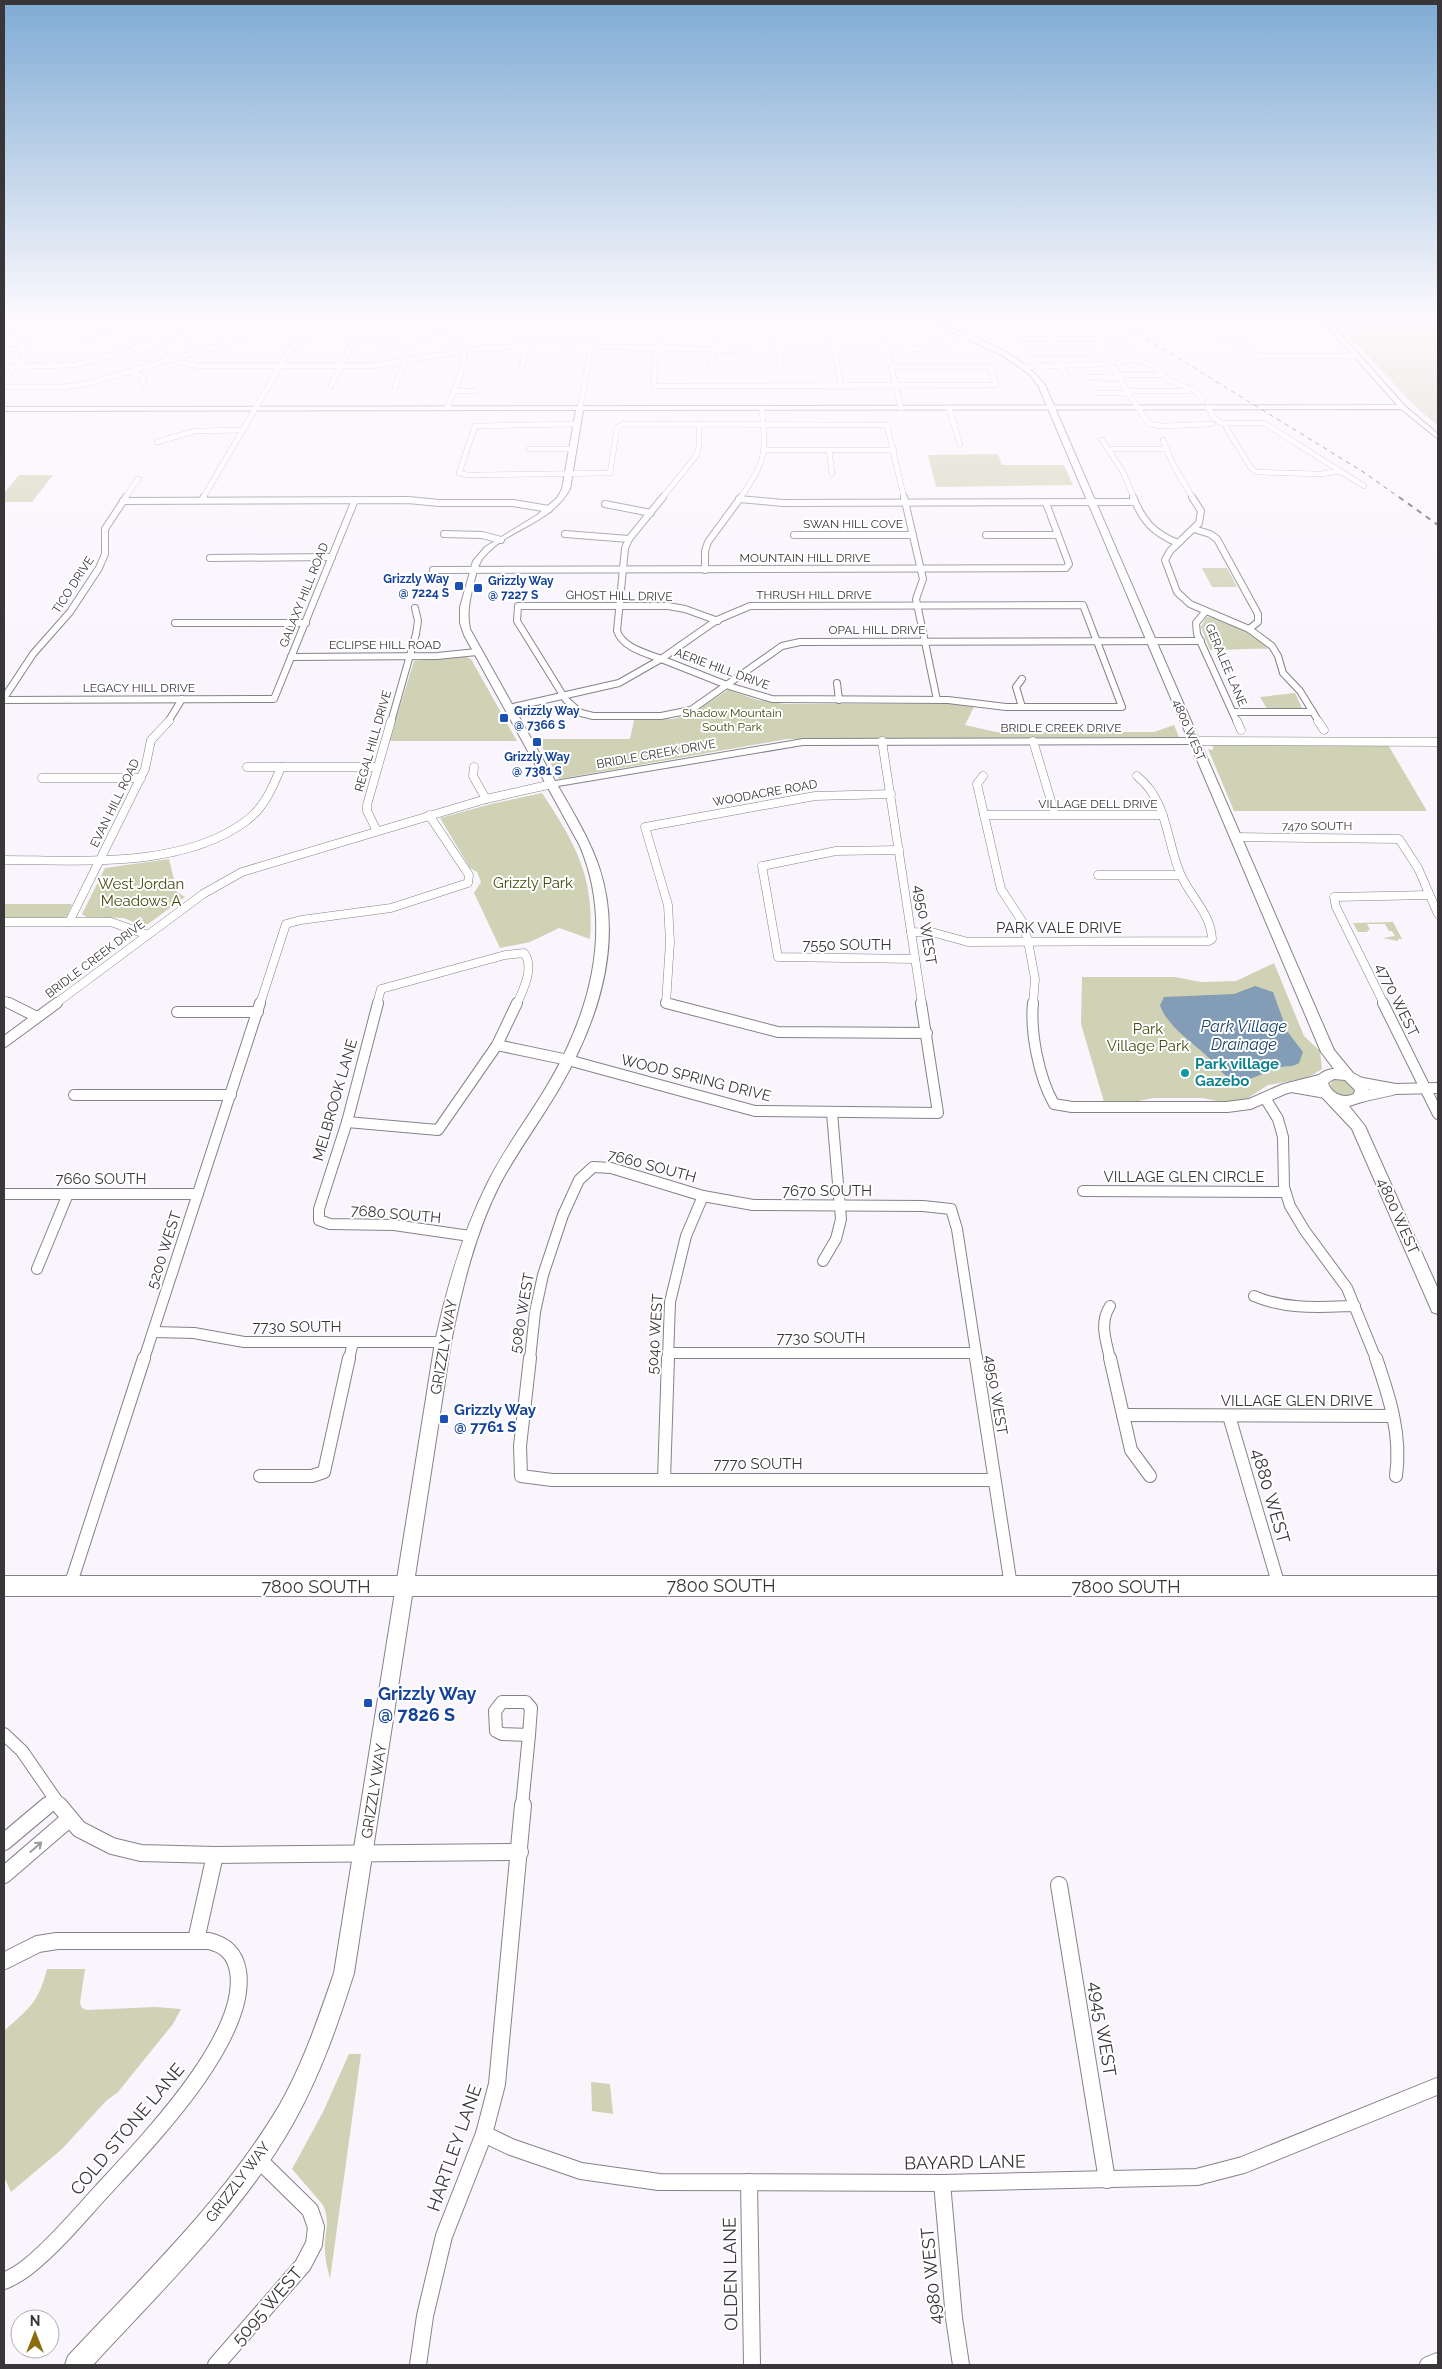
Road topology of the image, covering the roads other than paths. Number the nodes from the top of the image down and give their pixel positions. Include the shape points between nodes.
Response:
1 (243, 430) edge
2 (216, 431) edge
3 (474, 431) edge
4 (576, 431) edge
5 (617, 431) edge
6 (699, 431) edge
7 (764, 431) edge
8 (890, 431) edge
9 (956, 431) edge
10 (1061, 431) edge
11 (1224, 431) edge
12 (1275, 431) edge
13 (1102, 440) dead end
14 (1163, 440) dead end
15 (157, 442) dead end
16 (960, 444) dead end
17 (529, 448) dead end
18 (573, 448) junction
19 (1108, 449) junction
20 (1167, 449) junction
21 (765, 450) junction
22 (829, 450) junction
23 (894, 450) junction
24 (1341, 471) junction
25 (832, 473) dead end
26 (569, 474) junction
27 (138, 479) dead end
28 (1364, 486) dead end
29 (739, 499) junction
30 (202, 500) junction
31 (356, 500) junction
32 (122, 501) junction
33 (1091, 502) junction
34 (1135, 502) junction
35 (906, 503) junction
36 (1046, 503) junction
37 (605, 504) dead end
38 (549, 509) junction
39 (651, 513) junction
40 (1194, 529) junction
41 (444, 534) dead end
42 (566, 534) dead end
43 (1058, 534) junction
44 (794, 535) dead end
45 (913, 535) junction
46 (986, 535) dead end
47 (629, 539) junction
48 (502, 540) junction
49 (1178, 543) junction
50 (332, 557) junction
51 (210, 558) dead end
52 (921, 569) junction
53 (433, 570) dead end
54 (473, 570) junction
55 (623, 570) junction
56 (705, 570) junction
57 (917, 605) junction
58 (620, 606) junction
59 (415, 608) dead end
60 (1205, 612) junction
61 (718, 621) junction
62 (306, 622) junction
63 (175, 623) dead end
64 (1249, 629) junction
65 (1201, 640) junction
66 (924, 641) junction
67 (1096, 641) junction
68 (1151, 641) junction
69 (478, 652) junction
70 (410, 656) junction
71 (291, 657) junction
72 (662, 659) junction
73 (1022, 679) dead end
74 (837, 683) dead end
75 (728, 684) junction
76 (564, 697) junction
77 (4, 699) edge
78 (182, 699) junction
79 (274, 699) joint
80 (839, 700) junction
81 (937, 700) junction
82 (1022, 707) junction
83 (509, 708) junction
84 (1234, 712) junction
85 (1313, 712) junction
86 (1241, 730) dead end
87 (1324, 730) dead end
88 (882, 741) junction
89 (1033, 741) junction
90 (1194, 741) junction
91 (1438, 742) edge
92 (247, 767) dead end
93 (281, 767) junction
94 (378, 767) junction
95 (474, 767) dead end
96 (983, 776) dead end
97 (1137, 776) dead end
98 (42, 778) dead end
99 (141, 778) junction
100 (552, 784) junction
101 (891, 794) junction
102 (486, 799) junction
103 (1055, 814) junction
104 (429, 815) junction
105 (984, 815) junction
106 (1163, 815) junction
107 (377, 831) junction
108 (1236, 838) junction
109 (899, 850) junction
110 (100, 859) junction
111 (4, 860) edge
112 (1098, 875) dead end
113 (1180, 875) junction
114 (1429, 895) junction
115 (1438, 914) edge
116 (4, 922) edge
117 (69, 922) junction
118 (912, 932) junction
119 (148, 935) junction
120 (1028, 941) junction
121 (1209, 941) joint
122 (916, 959) junction
123 (4, 1000) edge
124 (177, 1012) dead end
125 (258, 1012) junction
126 (37, 1018) junction
127 (927, 1033) junction
128 (4, 1042) edge
129 (497, 1045) junction
130 (1328, 1052) junction
131 (568, 1060) junction
132 (1352, 1079) junction
133 (1327, 1086) junction
134 (1291, 1087) junction
135 (1395, 1088) junction
136 (1426, 1088) junction
137 (1438, 1088) edge
138 (74, 1095) dead end
139 (231, 1095) junction
140 (1265, 1098) junction
141 (1359, 1099) junction
142 (832, 1113) junction
143 (938, 1113) joint
144 (1438, 1114) edge
145 (347, 1122) junction
146 (1358, 1126) junction
147 (593, 1167) joint
148 (1083, 1191) dead end
149 (1285, 1192) junction
150 (4, 1194) edge
151 (68, 1194) junction
152 (198, 1194) junction
153 (703, 1196) junction
154 (840, 1206) junction
155 (951, 1210) joint
156 (319, 1220) joint
157 (470, 1236) junction
158 (823, 1260) dead end
159 (37, 1269) dead end
160 (1254, 1296) dead end
161 (1110, 1306) dead end
162 (1355, 1306) junction
163 (1438, 1307) edge
164 (153, 1332) junction
165 (353, 1342) junction
166 (443, 1342) junction
167 (668, 1353) junction
168 (975, 1353) junction
169 (1123, 1416) junction
170 (1229, 1416) junction
171 (1392, 1416) junction
172 (260, 1476) dead end
173 (521, 1476) joint
174 (1150, 1476) dead end
175 (1396, 1476) dead end
176 (664, 1480) junction
177 (994, 1480) junction
178 (4, 1586) edge
179 (70, 1586) junction
180 (404, 1586) junction
181 (1011, 1586) junction
182 (1279, 1586) junction
183 (1438, 1586) edge
184 (4, 1734) edge
185 (530, 1735) dead end
186 (54, 1799) junction
187 (69, 1819) junction
188 (4, 1842) edge
189 (520, 1852) junction
190 (364, 1853) junction
191 (215, 1855) junction
192 (4, 1875) edge
193 (1058, 1885) dead end
194 (196, 1940) junction
195 (4, 1961) edge
196 (1438, 2086) edge
197 (484, 2134) junction
198 (258, 2159) junction
199 (1107, 2180) junction
200 (749, 2182) junction
201 (942, 2183) junction
202 (4, 2281) edge
203 (1438, 2360) edge
204 (77, 2365) edge
205 (216, 2365) edge
206 (418, 2365) edge
207 (752, 2365) edge
208 (961, 2365) edge
209 (1428, 2365) edge

1 - 30 street
2 - 15 street via 195,431
3 - 26 street via 460,474
4 - 18 street, GRIZZLY WAY
5 - 26 street via 612,472
6 - 39 street, AERIE HILL DRIVE via 696,456
7 - 21 street
8 - 23 street
9 - 16 street
10 - 33 main road, 4800 WEST
11 - 24 street via 1257,472 1321,474
12 - 24 street
13 - 19 street
14 - 20 street
17 - 18 street
18 - 26 street, GRIZZLY WAY
19 - 20 street
19 - 34 street
20 - 40 street via 1171,463 1201,511
21 - 22 street
21 - 29 street via 760,469
22 - 23 street
22 - 25 street
23 - 35 street
24 - 28 street
26 - 38 street, GRIZZLY WAY via 563,497
27 - 32 street, TICO DRIVE
29 - 35 street via 783,503
29 - 56 street via 708,542
30 - 31 street
30 - 32 street
31 - 38 street via 513,503
31 - 50 street, GALAXY HILL ROAD
32 - 77 street, TICO DRIVE via 105,529 105,554 99,568 70,612 33,654
33 - 34 street
33 - 36 street
33 - 68 main road, 4800 WEST
34 - 49 street via 1151,531
35 - 36 street
35 - 45 street
36 - 43 street, MOUNTAIN HILL DRIVE
37 - 39 street
38 - 48 street, GRIZZLY WAY
39 - 47 street, AERIE HILL DRIVE
40 - 49 street
40 - 64 street via 1217,539 1258,614 1258,622
41 - 48 street via 482,535
42 - 47 street
43 - 46 street
43 - 52 street, MOUNTAIN HILL DRIVE via 1070,564 1066,568
44 - 45 street, SWAN HILL COVE
45 - 52 street
47 - 55 street, AERIE HILL DRIVE
48 - 54 street, GRIZZLY WAY via 479,557
49 - 60 street via 1167,555 1167,569 1180,596
50 - 51 street
50 - 62 street, GALAXY HILL ROAD
52 - 56 street, MOUNTAIN HILL DRIVE
52 - 57 street via 923,581 916,594
53 - 54 street, MOUNTAIN HILL DRIVE
54 - 55 street, MOUNTAIN HILL DRIVE
54 - 69 street, GRIZZLY WAY via 463,620
55 - 56 street, MOUNTAIN HILL DRIVE
55 - 58 street, AERIE HILL DRIVE
57 - 61 street, THRUSH HILL DRIVE via 750,606
57 - 66 street
57 - 67 street, THRUSH HILL DRIVE via 1083,605
58 - 61 street, GHOST HILL DRIVE via 673,606
58 - 72 street, AERIE HILL DRIVE via 617,631 620,639
58 - 76 street, GHOST HILL DRIVE via 518,606 517,621
59 - 70 street, REGAL HILL DRIVE via 418,627
60 - 64 street
60 - 65 street, GERALEE LANE via 1196,623
61 - 72 street, THRUSH HILL DRIVE
62 - 63 street
62 - 71 street, GALAXY HILL ROAD
64 - 85 street via 1272,646 1283,673
65 - 68 street, OPAL HILL DRIVE
65 - 84 street, GERALEE LANE
66 - 67 street, OPAL HILL DRIVE
66 - 75 street, OPAL HILL DRIVE via 792,643 782,646
66 - 81 street
67 - 68 street, OPAL HILL DRIVE
67 - 82 street, AERIE HILL DRIVE via 1122,707
68 - 90 main road, 4800 WEST
69 - 70 street, ECLIPSE HILL ROAD
69 - 83 street, GRIZZLY WAY
70 - 71 street, ECLIPSE HILL ROAD
70 - 94 street, REGAL HILL DRIVE
71 - 79 street, GALAXY HILL ROAD
72 - 75 street, AERIE HILL DRIVE
72 - 76 street, THRUSH HILL DRIVE via 619,683
73 - 82 street via 1016,687
74 - 80 street
75 - 76 street, OPAL HILL DRIVE via 691,710 672,716 601,716 575,710
75 - 80 street, AERIE HILL DRIVE via 772,699
76 - 83 street, THRUSH HILL DRIVE
77 - 78 street, LEGACY HILL DRIVE
78 - 79 street, LEGACY HILL DRIVE
78 - 99 street, EVAN HILL ROAD via 171,719 151,740
80 - 81 street, AERIE HILL DRIVE
81 - 82 street, AERIE HILL DRIVE
83 - 100 street, GRIZZLY WAY
84 - 85 street
84 - 86 street, GERALEE LANE
85 - 87 street
88 - 89 street, BRIDLE CREEK DRIVE
88 - 100 street, BRIDLE CREEK DRIVE via 787,744
88 - 101 street, 4950 WEST
89 - 90 street, BRIDLE CREEK DRIVE
89 - 103 street
90 - 91 street, BRIDLE CREEK DRIVE
90 - 108 main road, 4800 WEST
92 - 93 street
93 - 94 street
93 - 110 street via 261,806 222,835 161,855
94 - 107 street, REGAL HILL DRIVE via 366,805
95 - 102 street via 473,776
96 - 105 street via 977,784
97 - 106 street via 1148,784
98 - 99 street
99 - 110 street, EVAN HILL ROAD
100 - 102 street, BRIDLE CREEK DRIVE
100 - 131 street, GRIZZLY WAY via 588,853 603,915 603,946 595,993
101 - 109 street, 4950 WEST
101 - 127 street, WOODACRE ROAD via 815,796 645,827 668,906 671,950 666,1003 778,1032
102 - 104 street, BRIDLE CREEK DRIVE
103 - 105 street, VILLAGE DELL DRIVE
103 - 106 street, VILLAGE DELL DRIVE
104 - 107 street, BRIDLE CREEK DRIVE
104 - 125 street, 5200 WEST via 469,875 468,883 391,908 286,924
105 - 120 street via 1001,889 1022,921
106 - 113 street, VILLAGE DELL DRIVE
107 - 119 street, BRIDLE CREEK DRIVE via 242,872 208,891
108 - 114 street, 7470 SOUTH via 1398,839 1418,868
108 - 130 main road, 4800 WEST
109 - 118 street, 4950 WEST
109 - 122 street, 7550 SOUTH via 836,851 762,866 778,957
110 - 111 street
110 - 117 street, EVAN HILL ROAD
112 - 113 street
113 - 121 street, VILLAGE DELL DRIVE via 1204,914 1212,936
114 - 115 street
114 - 136 street, 4770 WEST via 1334,896 1336,907
116 - 117 street
117 - 119 street via 117,923
118 - 120 street, PARK VALE DRIVE via 935,932 960,941
118 - 122 street, 4950 WEST
119 - 126 street, BRIDLE CREEK DRIVE
120 - 121 street, PARK VALE DRIVE
120 - 140 street via 1035,980 1032,1024 1047,1092 1054,1104 1072,1108 1227,1107
122 - 127 street, 4950 WEST
123 - 126 street
124 - 125 street
125 - 139 street, 5200 WEST
126 - 128 street, BRIDLE CREEK DRIVE
127 - 143 street, 4950 WEST
129 - 131 street, WOOD SPRING DRIVE
129 - 145 street via 438,1130
129 - 145 street, MELBROOK LANE via 523,985 528,967 524,953 504,955 381,989
130 - 132 main road, 4800 WEST
130 - 133 main road, 4800 WEST
131 - 142 street, WOOD SPRING DRIVE via 755,1110
131 - 157 street, GRIZZLY WAY via 495,1182
132 - 133 main road via 1337,1074
132 - 135 street
132 - 141 main road, 4800 WEST via 1362,1090
133 - 134 street
133 - 134 street
133 - 141 main road via 1347,1102
133 - 146 main road, 4800 WEST
134 - 140 street
135 - 136 street
135 - 141 street
136 - 137 street
136 - 144 street, 4770 WEST
138 - 139 street
139 - 152 street, 5200 WEST
140 - 149 street, VILLAGE GLEN DRIVE via 1276,1114 1284,1141
141 - 146 main road, 4800 WEST
142 - 143 street, WOOD SPRING DRIVE
142 - 154 street
145 - 156 street, MELBROOK LANE via 322,1198
146 - 163 main road, 4800 WEST
147 - 153 street, 7660 SOUTH via 612,1168
147 - 173 street, 5080 WEST via 579,1180 543,1275 535,1312 521,1436
148 - 149 street, VILLAGE GLEN CIRCLE
149 - 162 street, VILLAGE GLEN DRIVE via 1297,1219 1340,1276
150 - 151 street, 7660 SOUTH
151 - 152 street, 7660 SOUTH
151 - 159 street
152 - 164 street, 5200 WEST
153 - 154 street, 7670 SOUTH via 753,1205
153 - 167 street, 5040 WEST via 676,1268 670,1302
154 - 155 street, 7670 SOUTH via 923,1206
154 - 158 street via 836,1239
155 - 168 street, 4950 WEST via 957,1229
156 - 157 street, 7680 SOUTH via 330,1224 394,1226
157 - 166 street, GRIZZLY WAY via 458,1272
160 - 162 street via 1283,1306
161 - 169 street via 1104,1315 1103,1328
162 - 171 street, VILLAGE GLEN DRIVE via 1385,1385
164 - 165 street, 7730 SOUTH via 194,1333 244,1342
164 - 179 street, 5200 WEST
165 - 166 street, 7730 SOUTH
165 - 172 street via 324,1472 312,1476
166 - 180 street, GRIZZLY WAY
167 - 168 street, 7730 SOUTH
167 - 176 street, 5040 WEST
168 - 177 street, 4950 WEST
169 - 170 street, VILLAGE GLEN DRIVE
169 - 174 street via 1131,1450
170 - 171 street, VILLAGE GLEN DRIVE
170 - 182 street, 4880 WEST
171 - 175 street via 1400,1454
173 - 176 street, 7770 SOUTH via 552,1480
176 - 177 street, 7770 SOUTH
177 - 181 street, 4950 WEST
178 - 179 main road, 7800 SOUTH
179 - 180 main road, 7800 SOUTH
180 - 181 main road, 7800 SOUTH
180 - 190 street, GRIZZLY WAY
181 - 182 main road, 7800 SOUTH
182 - 183 main road, 7800 SOUTH
184 - 186 street via 22,1751
185 - 189 street, HARTLEY LANE
186 - 187 street
186 - 188 street
187 - 191 street via 89,1835 126,1850
192 -> 187 street
189 - 190 street
189 - 197 street, HARTLEY LANE via 499,2072
190 - 191 street
190 - 198 street, GRIZZLY WAY via 344,1973 319,2048 287,2113
191 - 194 street
193 - 199 street, 4945 WEST
194 - 195 street, COLD STONE LANE via 50,1942
194 - 202 street, COLD STONE LANE via 222,1945 233,1955 240,1972 237,2000 216,2050 168,2117 126,2165 33,2262 19,2275
196 - 199 street, BAYARD LANE via 1243,2165 1197,2178
197 - 200 street, BAYARD LANE via 534,2156 606,2176 658,2182
197 - 206 street, HARTLEY LANE via 442,2245 426,2307
198 - 204 street, GRIZZLY WAY via 201,2230
198 - 205 street, 5095 WEST via 310,2210 316,2226 314,2244 303,2265
199 - 201 street, BAYARD LANE
200 - 201 street, BAYARD LANE
200 - 207 street, OLDEN LANE
201 - 208 street, 4980 WEST
203 - 209 street

